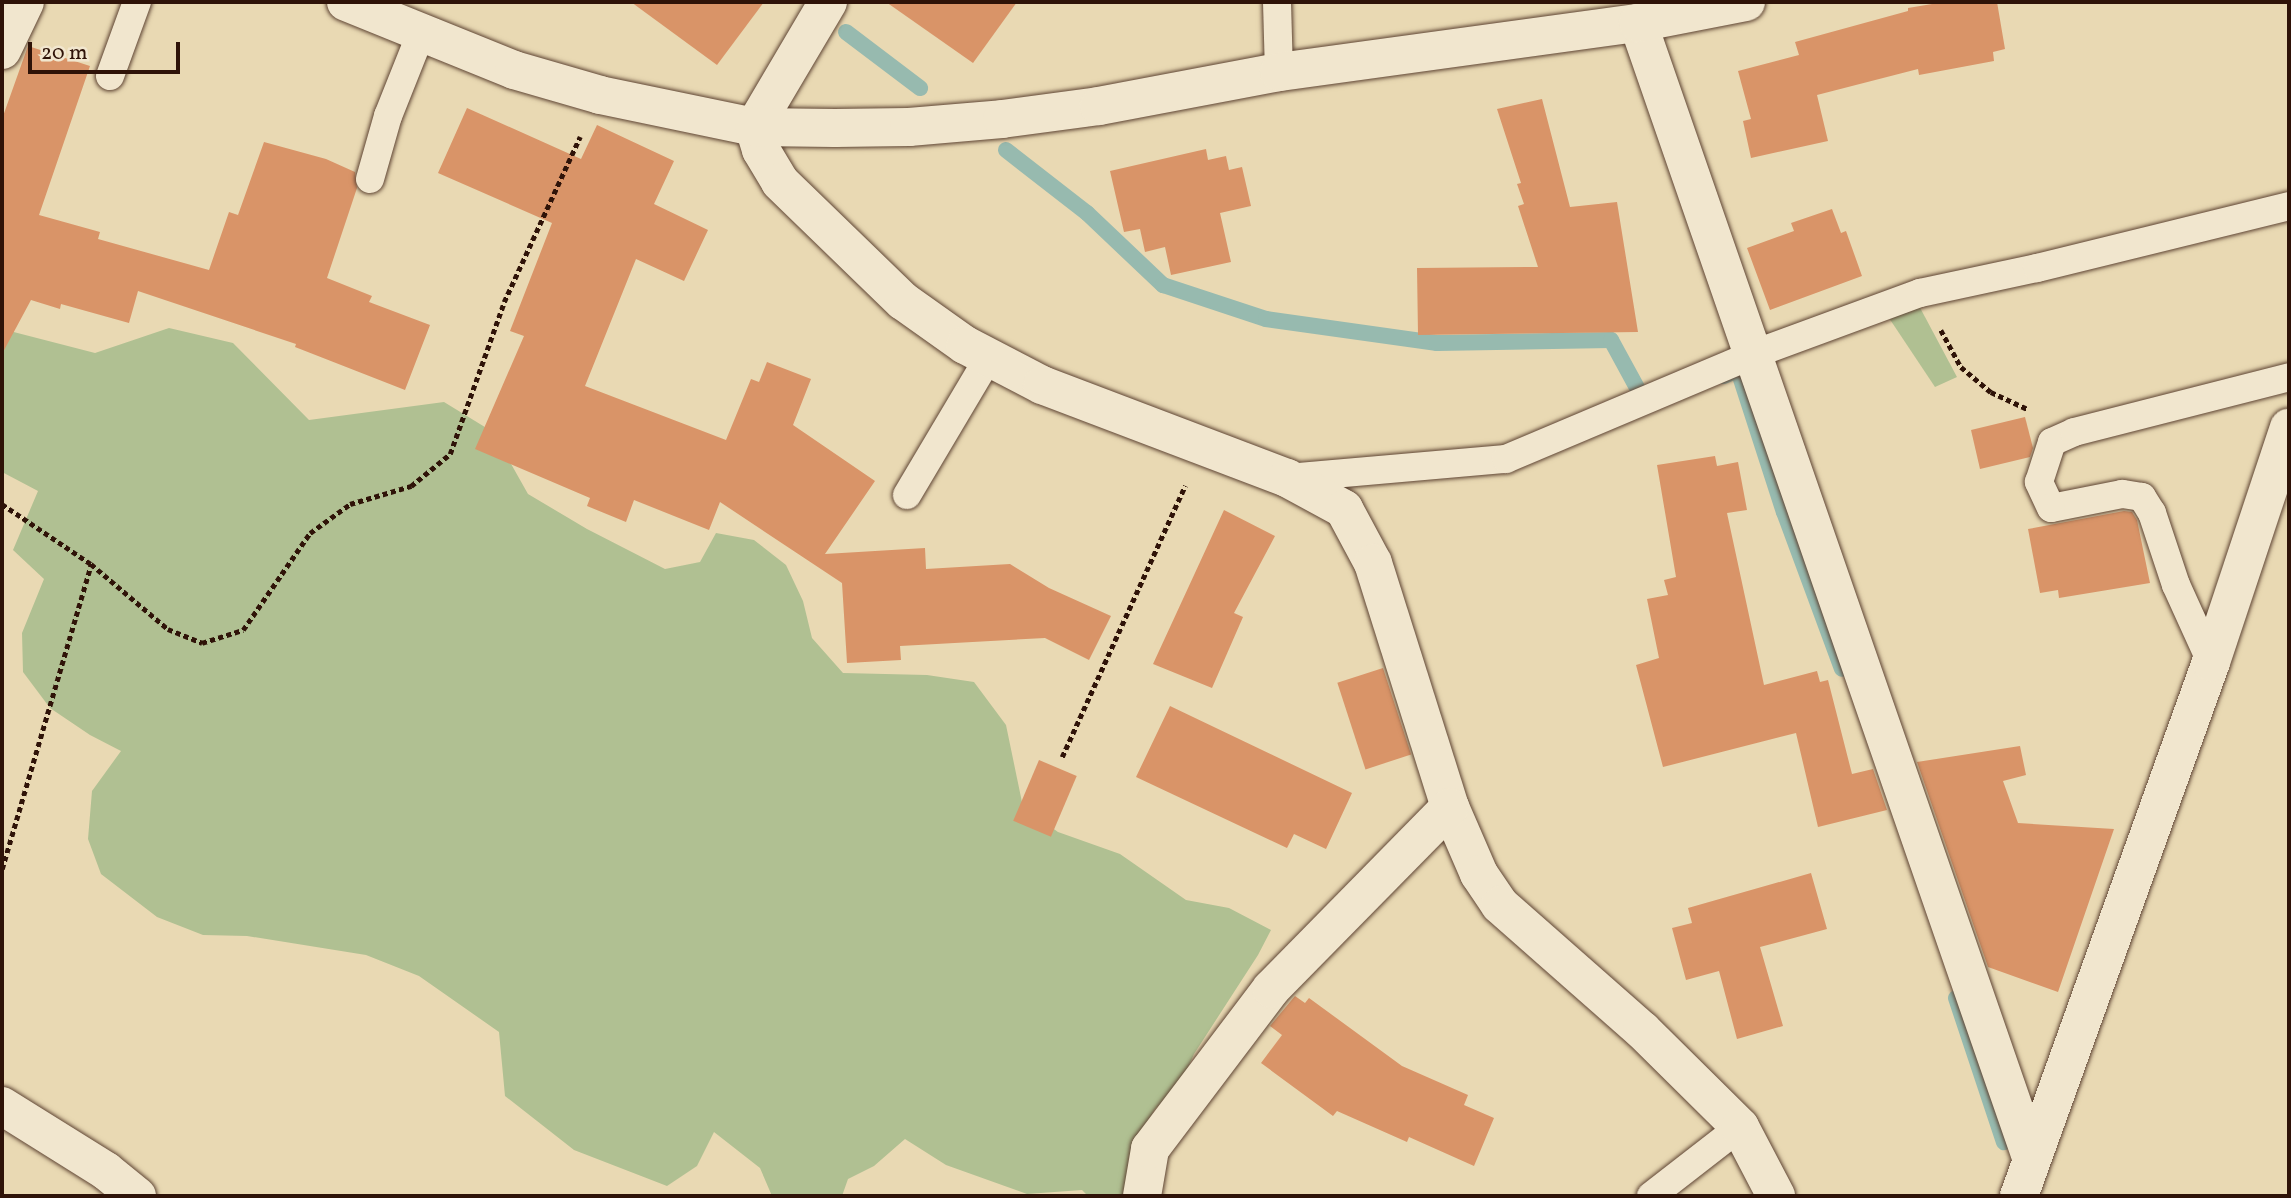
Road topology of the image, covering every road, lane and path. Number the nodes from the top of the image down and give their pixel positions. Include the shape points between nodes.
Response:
1 (25, 2) edge
2 (137, 2) edge
3 (828, 2) edge
4 (1278, 2) edge
5 (1746, 2) edge
6 (360, 5) edge
7 (1638, 23) junction
8 (421, 33) junction
9 (2, 50) edge
10 (1279, 72) junction
11 (110, 76) dead end
12 (600, 95) junction
13 (754, 127) junction
14 (370, 179) dead end
15 (2289, 206) edge
16 (1920, 293) junction
17 (1754, 354) junction
18 (989, 357) junction
19 (2289, 377) edge
20 (2289, 428) edge
21 (2052, 442) junction
22 (1203, 447) junction
23 (1287, 478) junction
24 (907, 495) dead end
25 (2, 504) edge
26 (91, 564) junction
27 (2211, 662) junction
28 (1062, 757) dead end
29 (1450, 807) junction
30 (2, 869) edge
31 (2, 1106) edge
32 (1740, 1127) junction
33 (2031, 1157) junction
34 (137, 1196) edge
35 (1142, 1196) edge
36 (1651, 1196) edge
37 (1776, 1196) edge
38 (2019, 1196) edge

1 - 9 street
2 - 11 lane
3 - 13 street
4 - 10 lane
5 - 7 street
6 - 8 street
7 - 10 street
7 - 17 street
8 - 12 street via 514,70
8 - 14 lane
10 - 13 street via 1100,106 1002,119 909,127
12 - 13 street
12 - 26 path via 504,302 450,454 411,486 350,504 310,533 243,630 202,643 167,629
13 - 18 street via 761,150 780,182 903,301
15 - 16 lane
16 - 17 lane
16 - 21 path via 1961,367 1991,392 2032,412
17 - 23 lane via 1506,459
17 - 33 street
18 - 22 street via 1042,385
18 - 24 lane
19 - 21 lane via 2130,416
20 - 27 street
21 - 27 lane via 2039,482 2051,508 2122,494 2142,497
22 - 23 street
22 - 28 path
23 - 29 street via 1345,509 1373,563
25 - 26 path
26 - 30 path
27 - 33 street via 2090,1006
29 - 32 street via 1479,874 1500,905 1642,1030
29 - 35 street via 1271,989 1150,1149
31 - 34 street via 106,1171
32 - 36 lane
32 - 37 street
33 - 38 street

